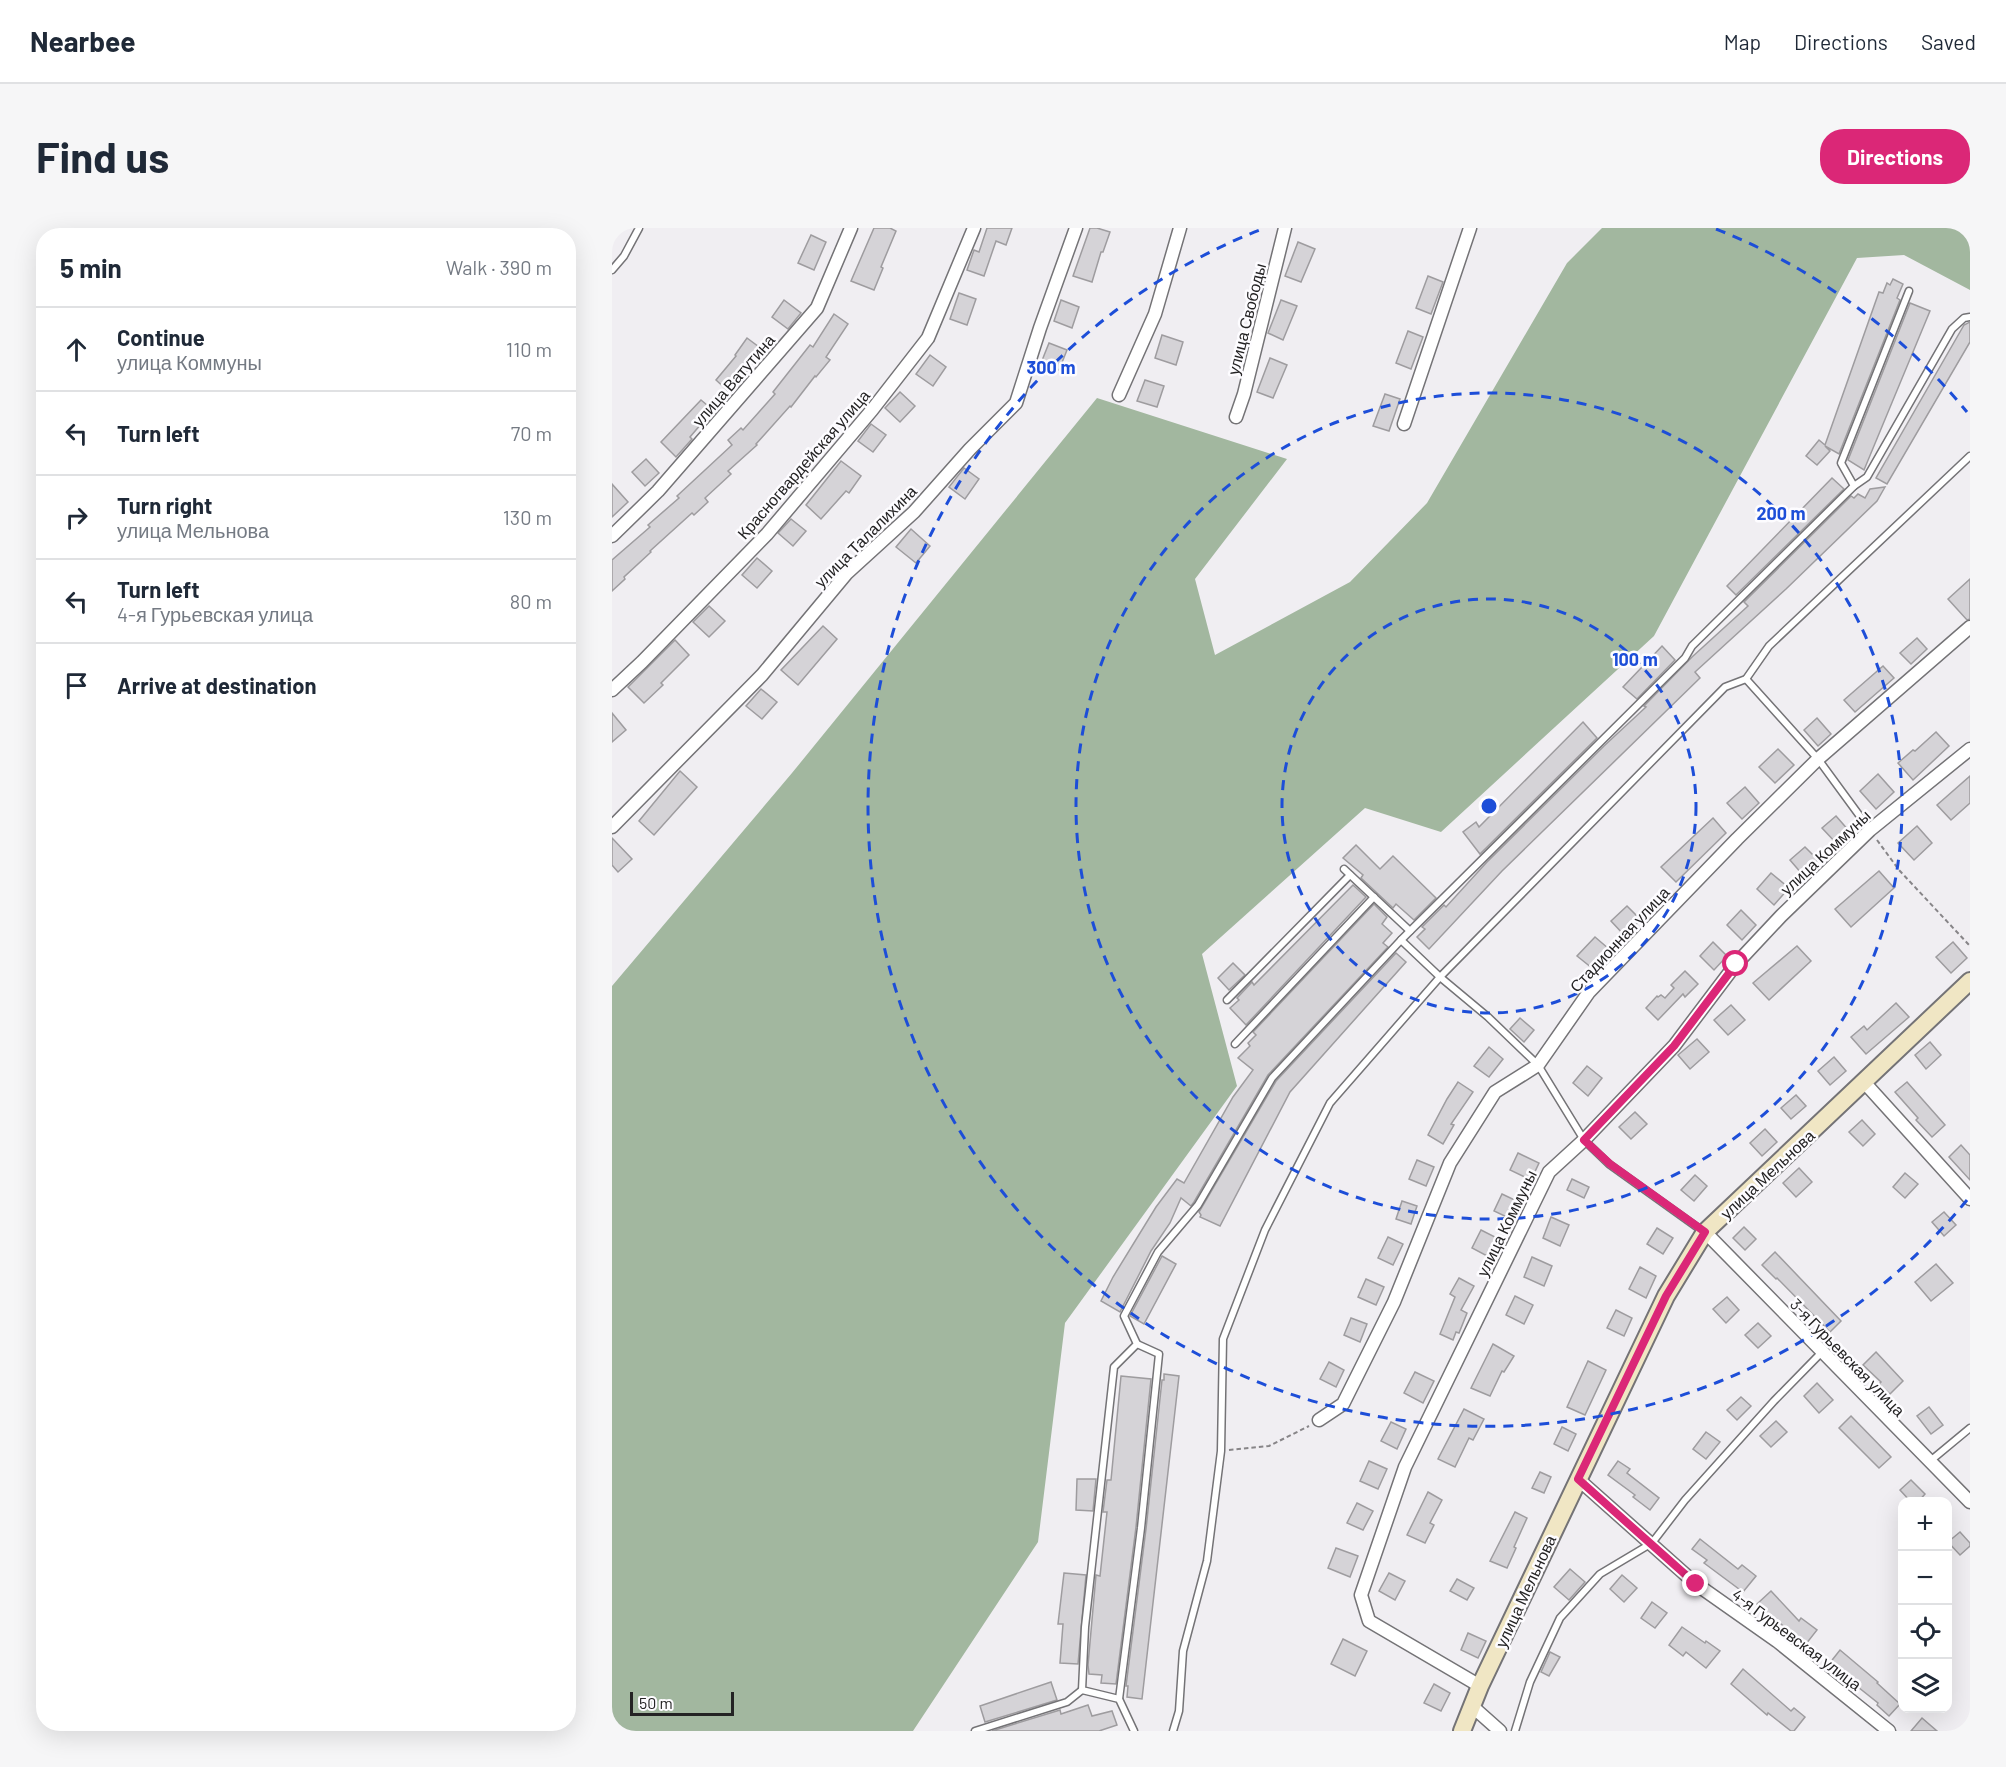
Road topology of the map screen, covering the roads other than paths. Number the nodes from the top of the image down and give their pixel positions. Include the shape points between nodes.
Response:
1 (639, 228) edge
2 (851, 228) edge
3 (974, 228) edge
4 (1076, 228) edge
5 (1180, 228) edge
6 (1286, 228) edge
7 (1470, 228) edge
8 (612, 270) edge
9 (1909, 291) dead end
10 (1970, 316) edge
11 (1119, 395) dead end
12 (1236, 417) dead end
13 (1404, 424) dead end
14 (1970, 456) edge
15 (1854, 486) junction
16 (612, 536) edge
17 (1970, 627) edge
18 (1746, 679) junction
19 (612, 690) edge
20 (1970, 749) edge
21 (1818, 759) junction
22 (612, 827) edge
23 (1870, 830) junction
24 (1344, 869) dead end
25 (1350, 875) junction
26 (1374, 897) junction
27 (1410, 931) junction
28 (1401, 940) junction
29 (1440, 977) junction
30 (1970, 981) edge
31 (1227, 1000) dead end
32 (1235, 1044) dead end
33 (1538, 1065) junction
34 (1864, 1082) junction
35 (1584, 1140) junction
36 (1970, 1200) edge
37 (1705, 1232) junction
38 (1137, 1344) junction
39 (1821, 1353) junction
40 (1319, 1420) road end
41 (1970, 1428) edge
42 (1929, 1462) junction
43 (1578, 1479) junction
44 (1970, 1502) edge
45 (1652, 1543) junction
46 (1480, 1686) junction
47 (1082, 1690) junction
48 (1119, 1699) junction
49 (1473, 1707) junction
50 (975, 1731) edge
51 (1134, 1731) edge
52 (1173, 1731) edge
53 (1461, 1731) edge
54 (1500, 1731) edge
55 (1515, 1731) edge
56 (1889, 1731) edge

1 - 8 lane
2 - 16 street, улица Ватутина via 817,308 658,491
3 - 19 street, Красногвардейская улица via 928,338 872,410 767,534
4 - 22 street, улица Талалихина via 1016,403 914,512 847,573 762,675
5 - 11 street via 1155,314
6 - 12 street, улица Свободы
7 - 13 street
9 - 15 lane via 1841,463
10 - 15 lane via 1952,328 1867,477
14 - 18 lane via 1769,646
15 - 27 lane
17 - 21 street, Стадионная улица
18 - 21 lane
18 - 29 lane via 1725,687
20 - 23 street, улица Коммуны
21 - 23 lane
21 - 33 street, Стадионная улица via 1589,992
23 - 35 street, улица Коммуны via 1736,964 1674,1046
24 - 25 lane
25 - 26 lane
25 - 31 lane
26 - 27 lane
26 - 32 lane
27 - 28 lane
28 - 29 lane
28 - 38 lane via 1272,1078 1198,1205 1158,1252 1124,1316
29 - 33 lane
29 - 52 lane via 1330,1103 1265,1230 1223,1339 1221,1450 1207,1561 1183,1651 1179,1712
30 - 34 main road, улица Мельнова
33 - 35 lane
33 - 40 street, Стадионная улица via 1495,1092 1450,1163 1394,1302 1343,1404
34 - 36 street
34 - 37 main road, улица Мельнова
35 - 37 lane via 1610,1164
35 - 46 street, улица Коммуны via 1549,1172 1405,1467 1361,1595 1369,1621
37 - 39 street, 3-я Гурьевская улица
37 - 43 main road, улица Мельнова via 1666,1296
38 - 47 lane via 1114,1367 1085,1627
38 - 48 lane via 1159,1354
39 - 42 street, 3-я Гурьевская улица
39 - 45 lane via 1773,1401
41 - 42 lane
42 - 44 street, 3-я Гурьевская улица
43 - 45 street, 4-я Гурьевская улица
43 - 46 main road, улица Мельнова
45 - 55 lane via 1600,1574 1560,1618 1530,1682
45 - 56 street, 4-я Гурьевская улица via 1696,1584 1777,1641
46 - 49 main road, улица Мельнова
47 - 48 lane
47 - 50 lane via 1067,1702
48 - 51 lane
49 - 53 main road, улица Мельнова
49 - 54 street

